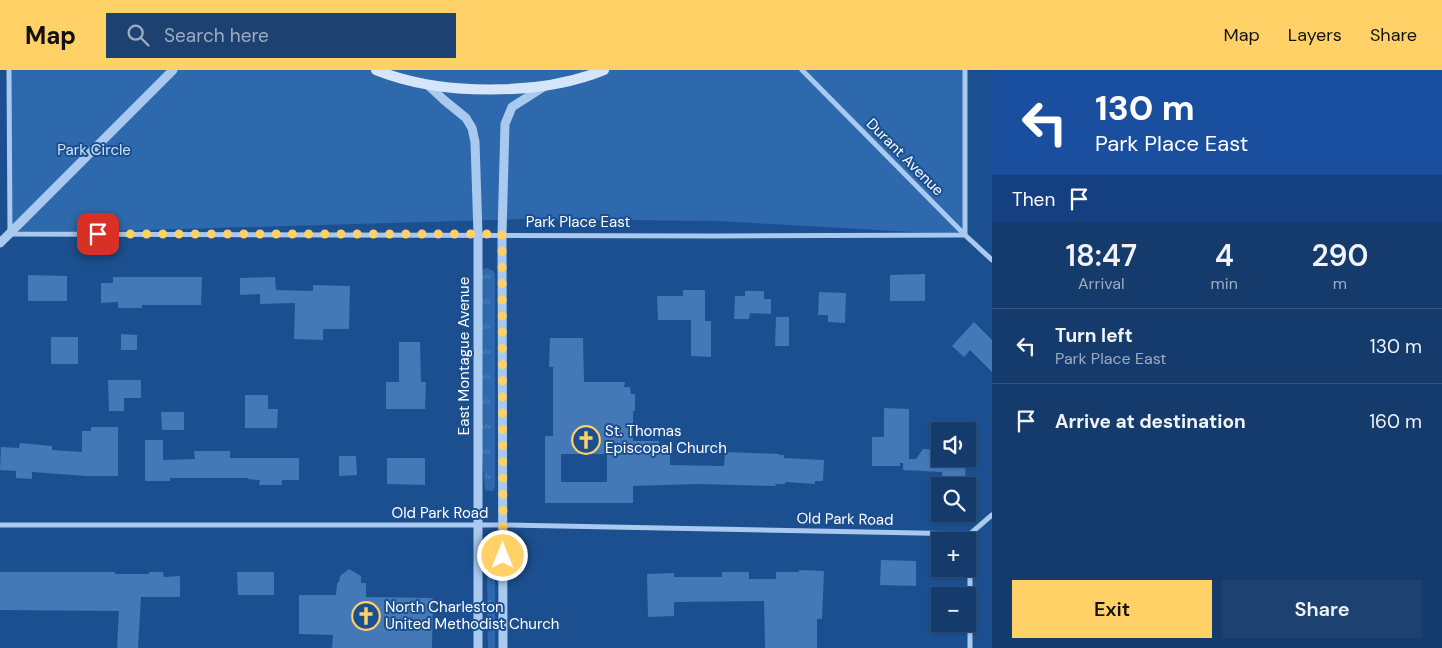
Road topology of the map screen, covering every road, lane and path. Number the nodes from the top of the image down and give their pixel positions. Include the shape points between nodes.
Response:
1 (9, 70) edge
2 (173, 70) edge
3 (376, 70) edge
4 (604, 70) edge
5 (802, 70) edge
6 (965, 70) edge
7 (428, 85) junction
8 (545, 86) junction
9 (10, 234) junction
10 (478, 234) junction
11 (502, 234) junction
12 (965, 235) junction
13 (0, 243) edge
14 (992, 260) edge
15 (992, 515) edge
16 (0, 524) edge
17 (477, 525) junction
18 (503, 525) junction
19 (972, 532) edge
20 (931, 533) edge
21 (970, 577) edge
22 (478, 648) edge
23 (503, 648) edge
24 (970, 648) edge

1 - 9 street
2 - 9 street
3 - 7 main road
4 - 8 main road
5 - 12 street, Durant Avenue
6 - 12 street
7 - 8 main road via 486,90
7 - 10 street, East Montague Avenue via 466,118 472,128
8 - 11 street via 512,107 505,124
9 - 10 street, Park Place East
9 - 13 street
10 - 11 street, Park Place East
10 - 17 street, East Montague Avenue
11 - 12 street, Park Place East
11 - 18 street
12 - 14 street, Durant Avenue
15 - 19 street
16 - 17 street, Old Park Road
17 - 18 street, Old Park Road
17 - 22 street, East Montague Avenue
18 - 20 street, Old Park Road
18 - 23 street
21 - 24 street

